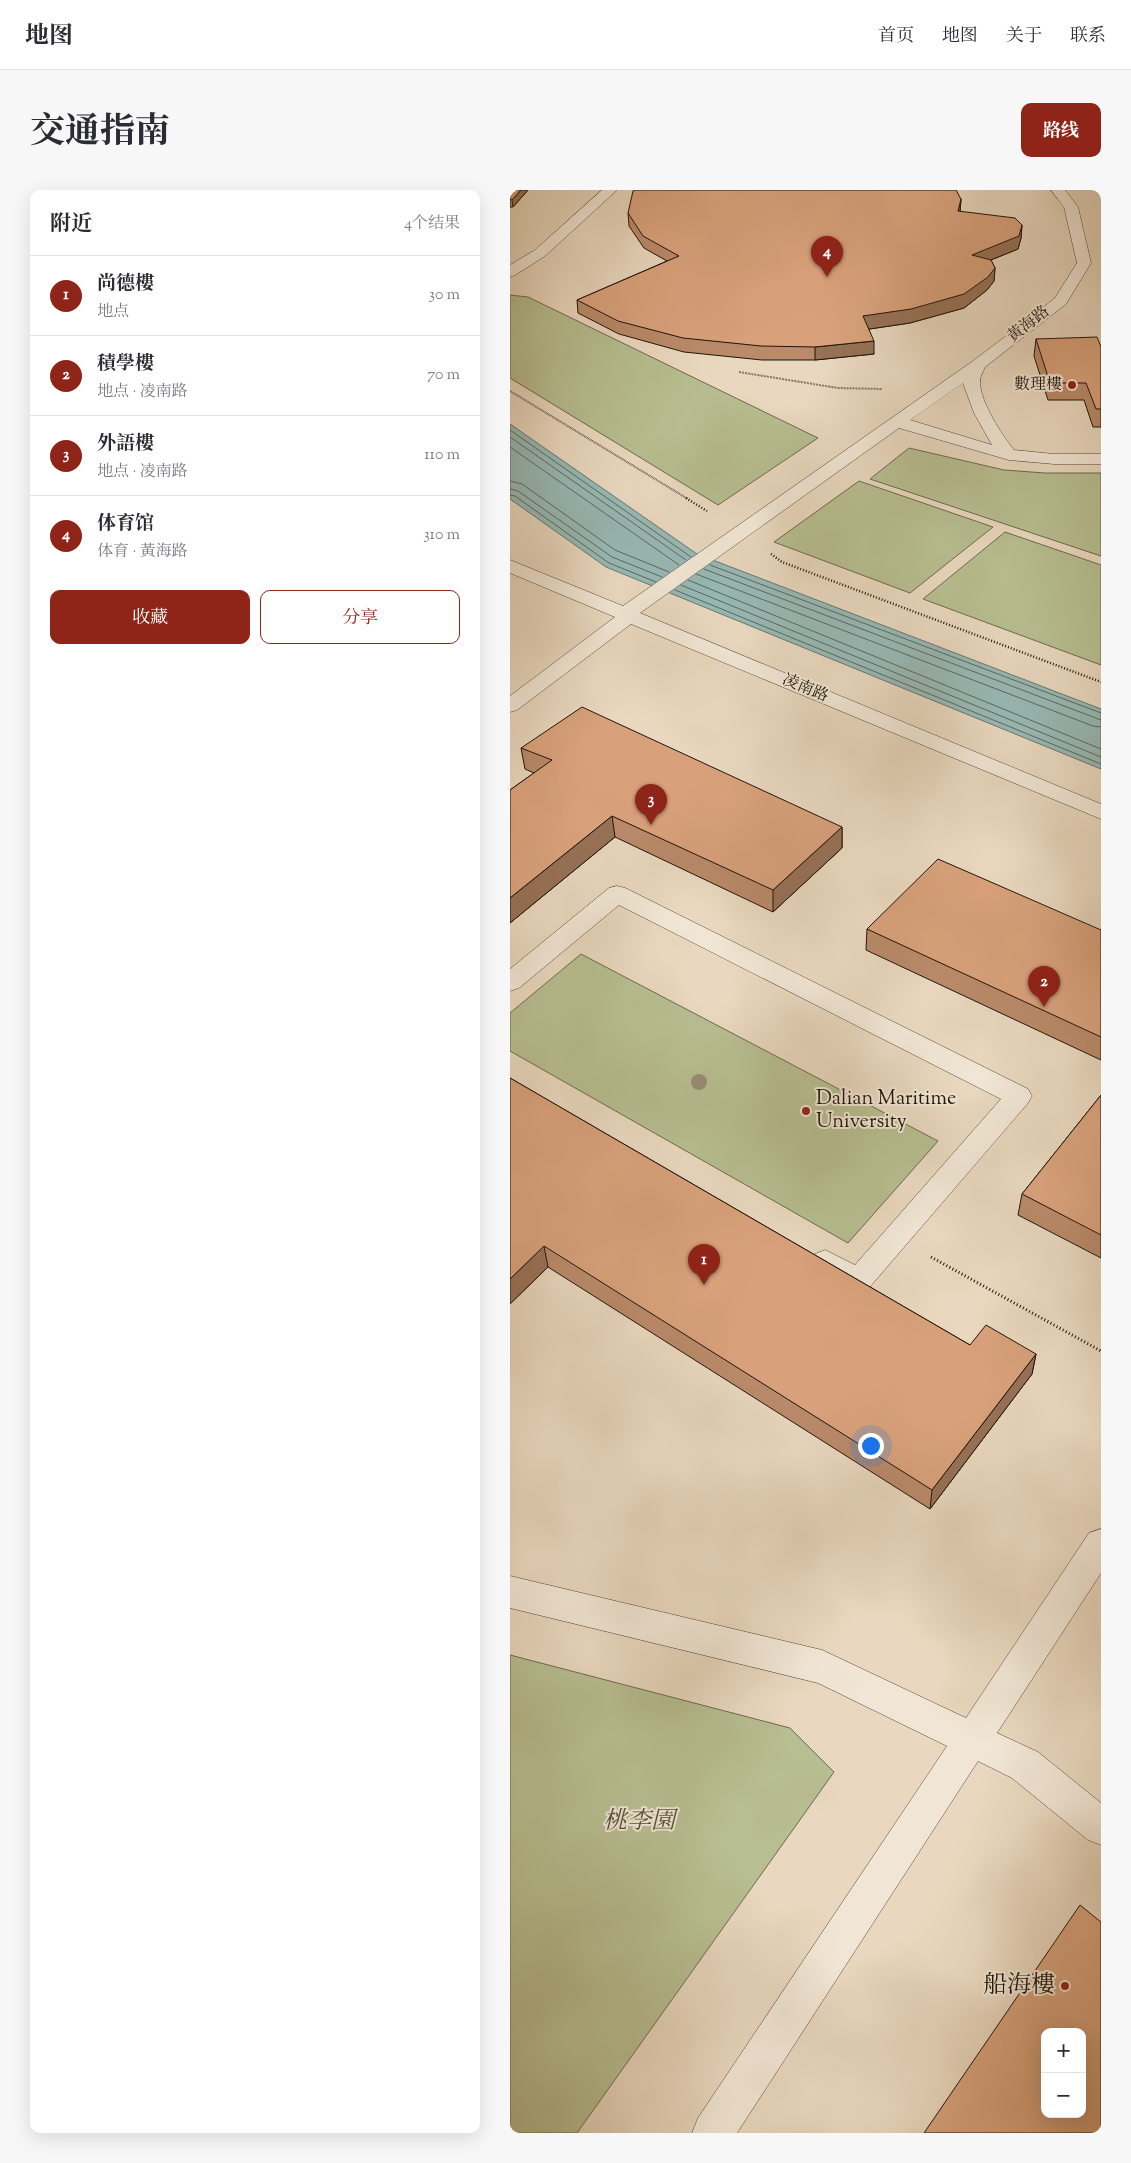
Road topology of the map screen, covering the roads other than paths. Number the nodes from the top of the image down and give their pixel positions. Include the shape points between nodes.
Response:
1 (610, 190) edge
2 (1058, 190) edge
3 (510, 272) edge
4 (979, 364) junction
5 (897, 422) junction
6 (1009, 455) junction
7 (1101, 459) edge
8 (510, 566) edge
9 (627, 615) junction
10 (510, 706) edge
11 (1101, 812) edge
12 (510, 982) edge
13 (808, 1252) edge
14 (1101, 1544) edge
15 (510, 1592) edge
16 (972, 1739) junction
17 (1101, 1827) edge
18 (713, 2133) edge

1 - 3 street via 540,253
2 - 4 street, 黃海路 via 1071,207 1084,263 1061,301
4 - 5 street, 黃海路
4 - 6 street via 972,376 972,385 992,432
5 - 6 street
5 - 9 street, 黃海路
6 - 7 street
8 - 9 street, 凌南路
9 - 10 street
9 - 11 street, 凌南路
12 - 13 street via 617,894 1019,1096 858,1281
14 - 16 street
15 - 16 street via 822,1667
16 - 17 street via 1025,1765
16 - 18 street

